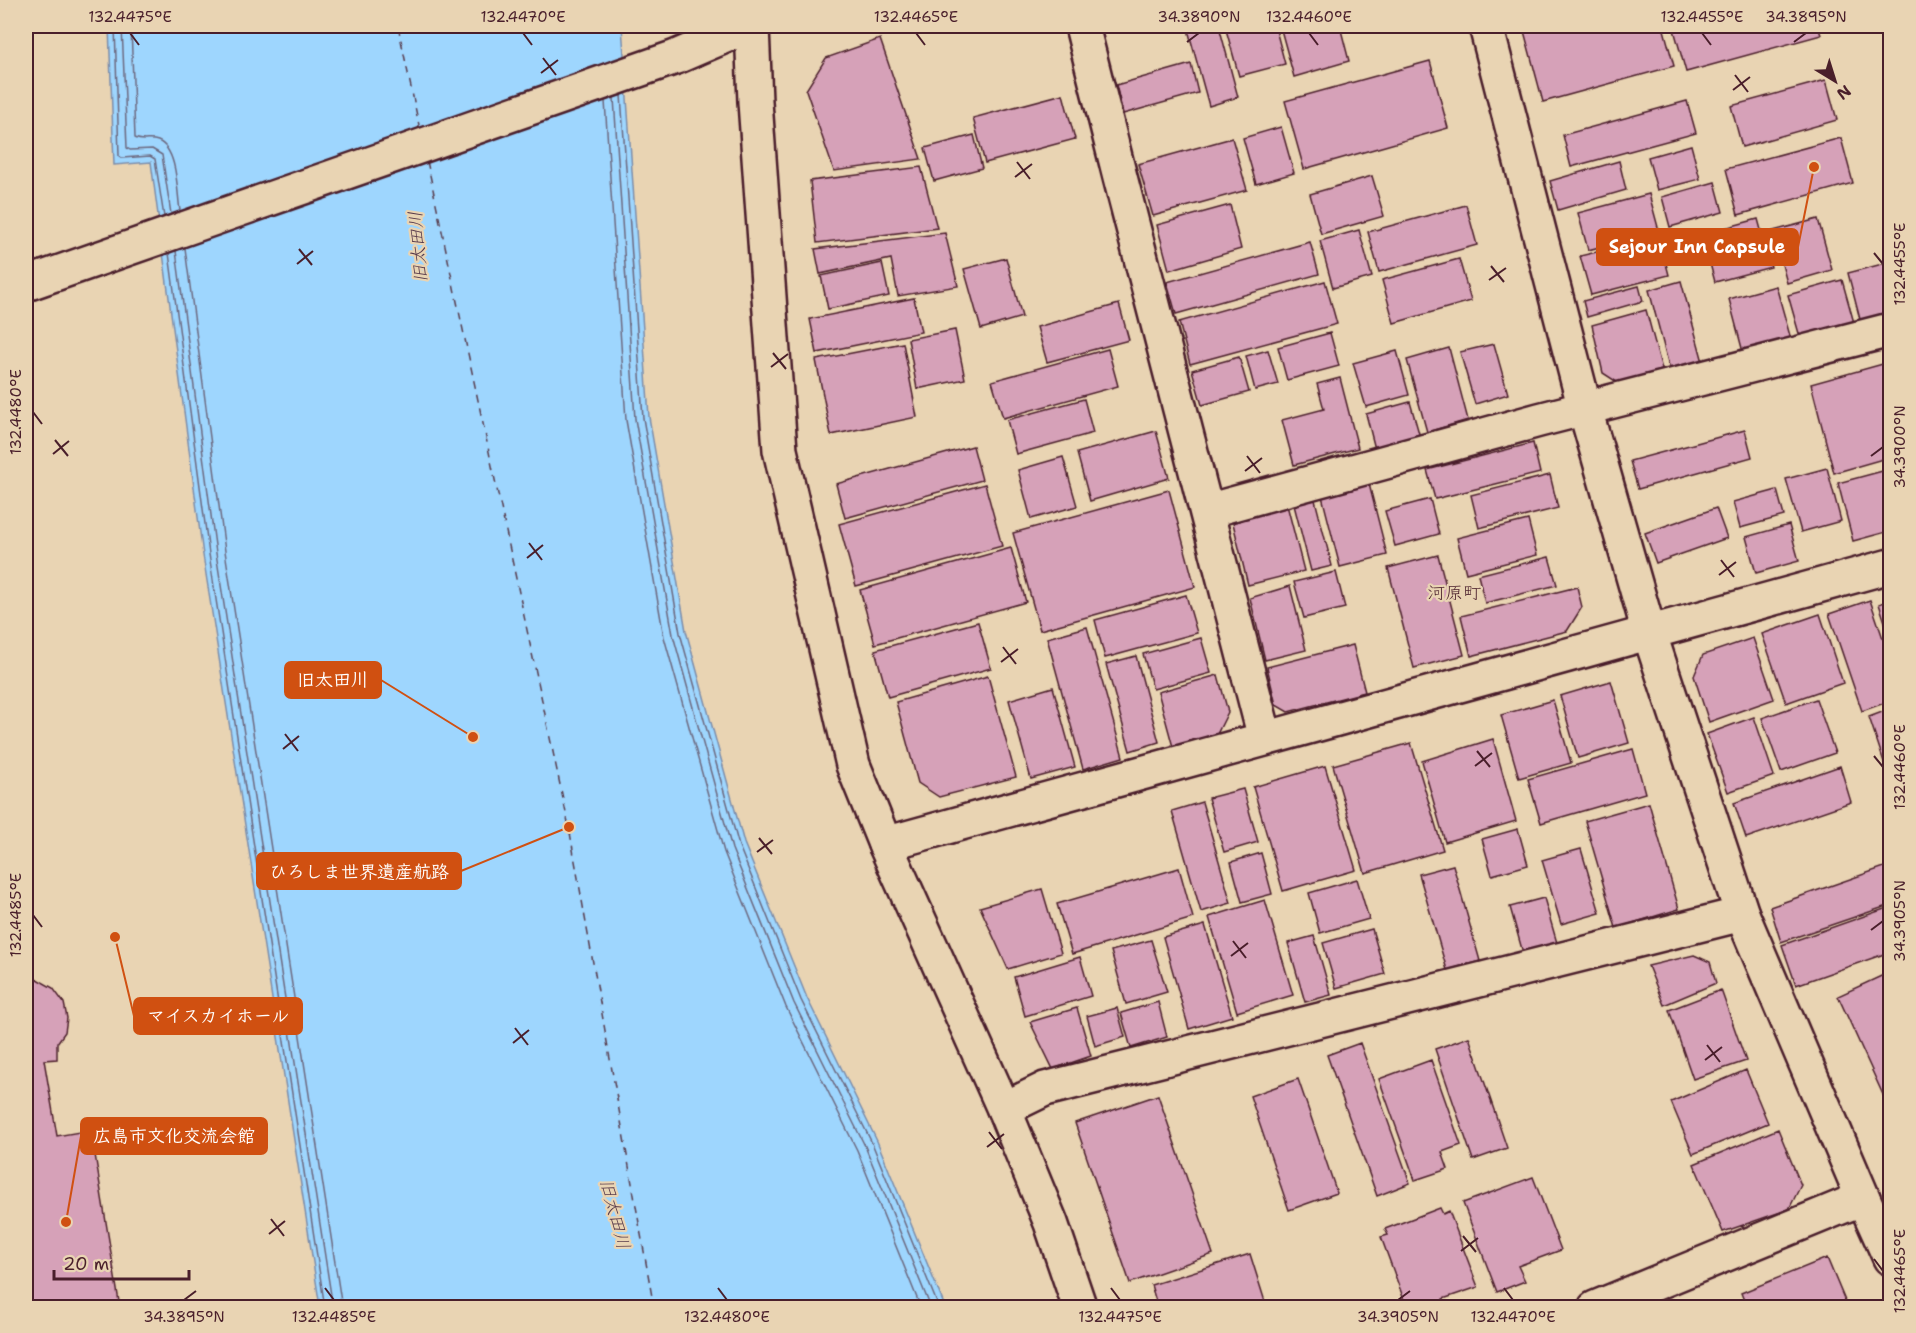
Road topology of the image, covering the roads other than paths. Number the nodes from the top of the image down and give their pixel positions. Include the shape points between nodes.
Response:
1 (750, 26) edge
2 (1082, 26) edge
3 (1486, 26) edge
4 (26, 284) edge
5 (1890, 330) edge
6 (1585, 409) junction
7 (1207, 511) junction
8 (1890, 566) edge
9 (1649, 632) junction
10 (1265, 738) junction
11 (885, 844) junction
12 (1742, 914) junction
13 (1004, 1109) junction
14 (1863, 1198) junction
15 (1890, 1258) edge
16 (1080, 1308) edge
17 (1595, 1308) edge

1 - 4 street via 676,57
1 - 11 street via 780,450 854,765
2 - 7 street
3 - 6 street
5 - 6 street
6 - 7 street
6 - 9 street
7 - 10 street
8 - 9 street
9 - 10 street
9 - 12 street
10 - 11 street
11 - 13 street
12 - 13 street via 1045,1089
12 - 14 street
13 - 16 street via 1051,1223
14 - 15 street
14 - 17 street

